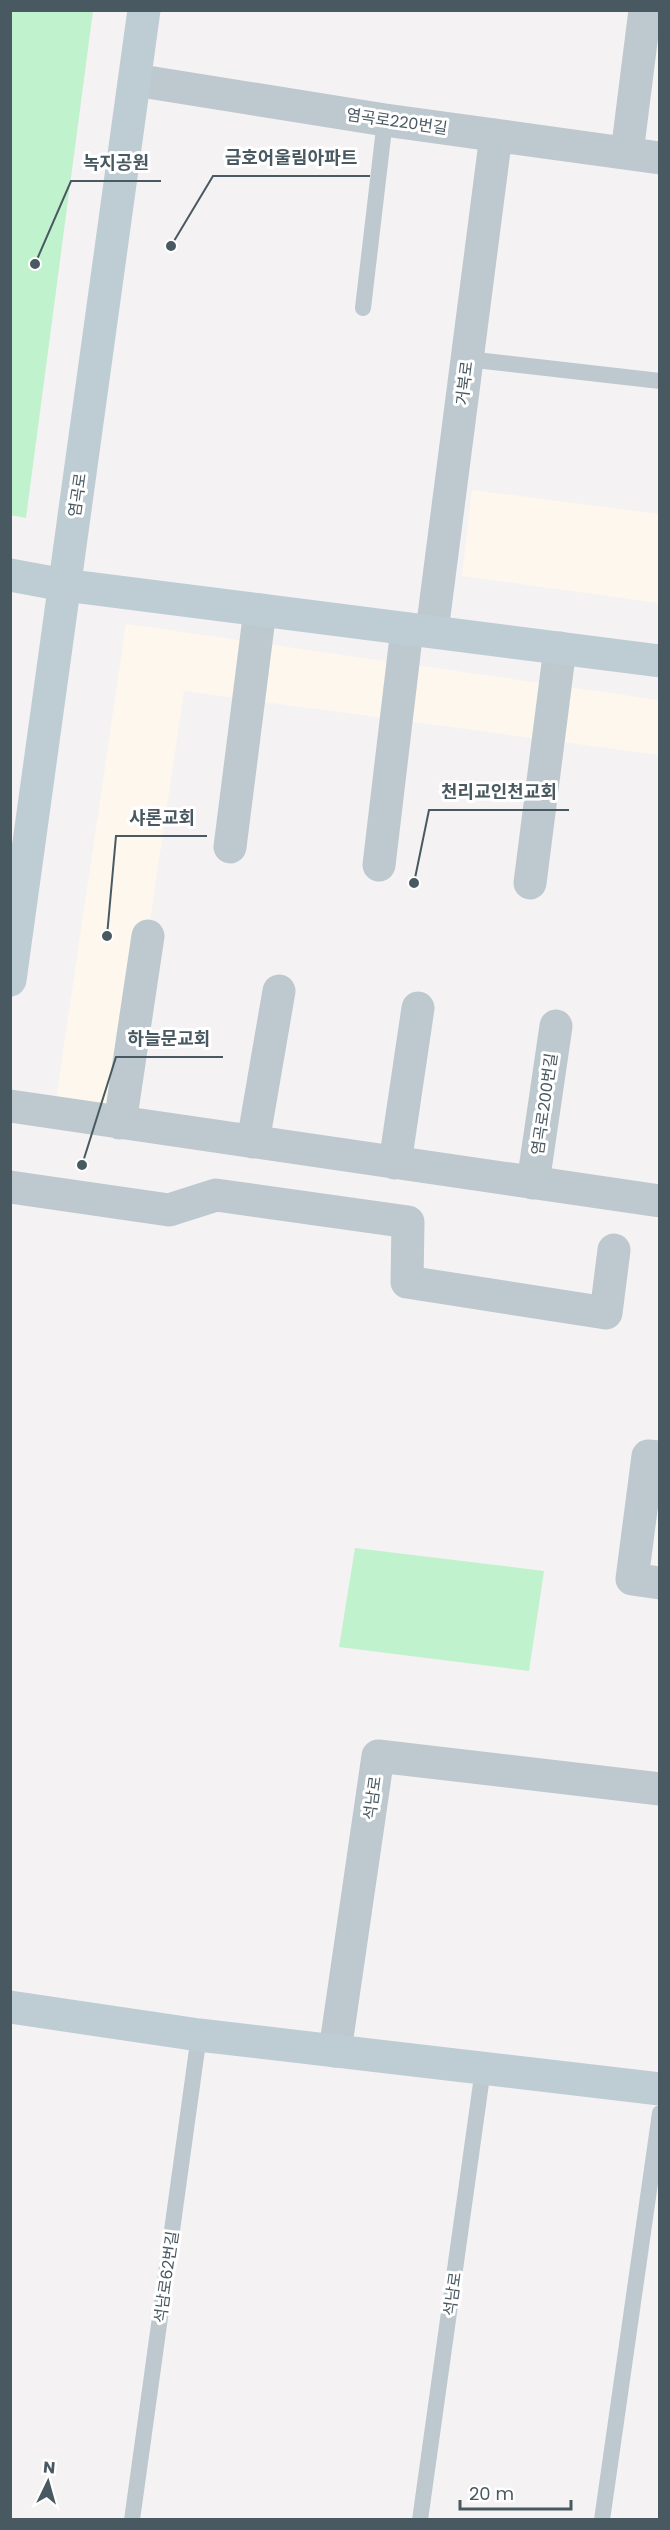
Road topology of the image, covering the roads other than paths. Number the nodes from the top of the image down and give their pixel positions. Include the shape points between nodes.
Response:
1 (144, 10) edge
2 (645, 10) edge
3 (135, 80) junction
4 (385, 120) junction
5 (496, 135) junction
6 (627, 153) junction
7 (660, 158) edge
8 (363, 308) dead end
9 (467, 358) junction
10 (660, 381) edge
11 (10, 575) edge
12 (64, 585) junction
13 (260, 610) junction
14 (420, 630) junction
15 (560, 648) junction
16 (660, 661) edge
17 (230, 847) dead end
18 (379, 865) dead end
19 (530, 883) dead end
20 (148, 936) dead end
21 (10, 980) edge
22 (279, 991) dead end
23 (418, 1008) dead end
24 (556, 1026) dead end
25 (10, 1106) edge
26 (120, 1123) junction
27 (253, 1142) junction
28 (395, 1163) junction
29 (533, 1183) junction
30 (10, 1187) edge
31 (660, 1202) edge
32 (614, 1250) dead end
33 (660, 1457) edge
34 (660, 1583) edge
35 (660, 1789) edge
36 (10, 2007) edge
37 (199, 2034) junction
38 (335, 2051) junction
39 (483, 2069) junction
40 (660, 2090) edge
41 (660, 2113) edge
42 (132, 2520) edge
43 (420, 2520) edge
44 (602, 2520) edge

1 - 3 street, 염곡로
2 - 6 street
3 - 4 street, 염곡로220번길
3 - 12 street, 염곡로
4 - 5 street, 염곡로220번길
4 - 8 lane
5 - 6 street, 염곡로220번길
5 - 9 street, 거북로
6 - 7 street, 염곡로220번길
9 - 10 lane
9 - 14 street, 거북로
11 - 12 street
12 - 13 street
12 - 21 street, 염곡로
13 - 14 street
13 - 17 street
14 - 15 street
14 - 18 street, 거북로
15 - 16 street
15 - 19 street
20 - 26 street
22 - 27 street
23 - 28 street
24 - 29 street, 염곡로200번길
25 - 26 street
26 - 27 street
27 - 28 street
28 - 29 street
29 - 31 street
30 - 32 street via 169,1210 216,1195 408,1222 407,1282 606,1313
33 - 34 street via 648,1456 632,1579
35 - 38 street, 석남로 via 378,1756
36 - 37 street
37 - 38 street
37 - 42 lane, 석남로62번길
38 - 39 street
39 - 40 street
39 - 43 lane, 석남로
41 - 44 lane

